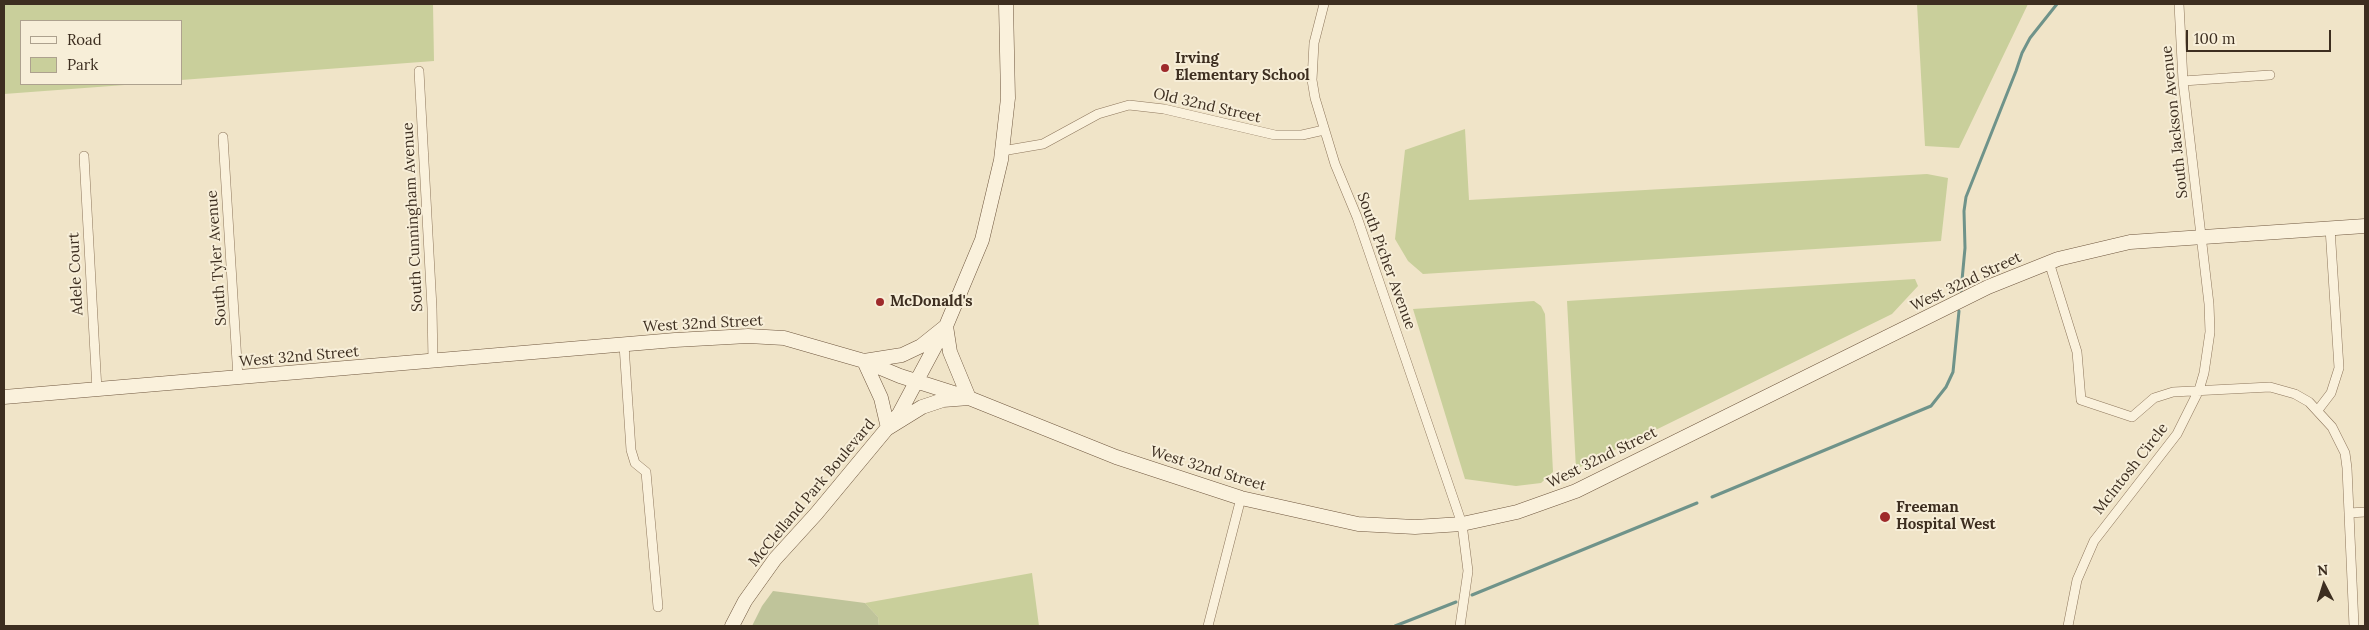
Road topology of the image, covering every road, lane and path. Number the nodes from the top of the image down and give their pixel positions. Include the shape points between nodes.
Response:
1 (1006, 4) edge
2 (1324, 4) edge
3 (2179, 4) edge
4 (418, 71) dead end
5 (2270, 75) dead end
6 (2183, 81) junction
7 (1324, 130) junction
8 (223, 137) dead end
9 (1002, 151) junction
10 (84, 156) dead end
11 (2365, 226) edge
12 (2330, 228) junction
13 (2202, 236) junction
14 (2049, 262) junction
15 (946, 326) junction
16 (624, 345) junction
17 (434, 361) junction
18 (864, 361) junction
19 (238, 378) junction
20 (917, 381) junction
21 (97, 390) junction
22 (2199, 390) junction
23 (4, 398) edge
24 (969, 398) junction
25 (2318, 410) junction
26 (888, 428) junction
27 (1241, 498) junction
28 (2365, 512) edge
29 (2349, 513) junction
30 (1462, 524) junction
31 (658, 607) dead end
32 (732, 626) edge
33 (1208, 626) edge
34 (1460, 626) edge
35 (2068, 626) edge
36 (2354, 626) edge

1 - 9 main road, McClelland Park Boulevard via 1008,98
2 - 7 street, South Picher Avenue via 1314,43 1312,80
3 - 6 street, South Jackson Avenue
4 - 17 street, South Cunningham Avenue
5 - 6 street
6 - 13 street, South Jackson Avenue
7 - 9 street, Old 32nd Street via 1302,135 1275,135 1164,109 1129,105 1098,114 1043,144
7 - 30 street, South Picher Avenue
8 - 19 street, South Tyler Avenue
9 - 15 main road, McClelland Park Boulevard via 982,240
10 - 21 street, Adele Court
11 - 12 main road, West 32nd Street
12 - 13 main road, West 32nd Street
12 - 25 street via 2339,368 2331,393
13 - 14 main road, West 32nd Street via 2130,242
13 - 22 street, McIntosh Circle via 2210,332
14 - 22 street via 2078,352 2081,400 2132,417 2154,398 2173,392
14 - 30 main road, West 32nd Street via 1988,287 1576,491 1517,512
15 - 18 main road via 921,346 902,355
15 - 20 main road, McClelland Park Boulevard
15 - 24 main road via 950,352
16 - 17 main road, West 32nd Street
16 - 18 main road, West 32nd Street via 748,336 784,338
16 - 31 street via 631,450 635,463 646,472
17 - 19 main road, West 32nd Street
18 - 20 main road, West 32nd Street
18 - 26 main road via 882,398
19 - 21 main road, West 32nd Street
20 - 24 main road, West 32nd Street
20 - 26 main road, McClelland Park Boulevard
21 - 23 main road, West 32nd Street
22 - 25 street via 2270,386 2295,394
22 - 35 street, McIntosh Circle via 2177,434 2094,541 2076,580
24 - 26 main road via 922,406
24 - 27 main road, West 32nd Street via 1116,457
25 - 29 street via 2332,427 2345,452
26 - 32 main road, McClelland Park Boulevard via 770,566
27 - 30 main road, West 32nd Street via 1358,524 1415,527
27 - 33 street
28 - 29 street
29 - 36 street
30 - 34 street via 1468,571

